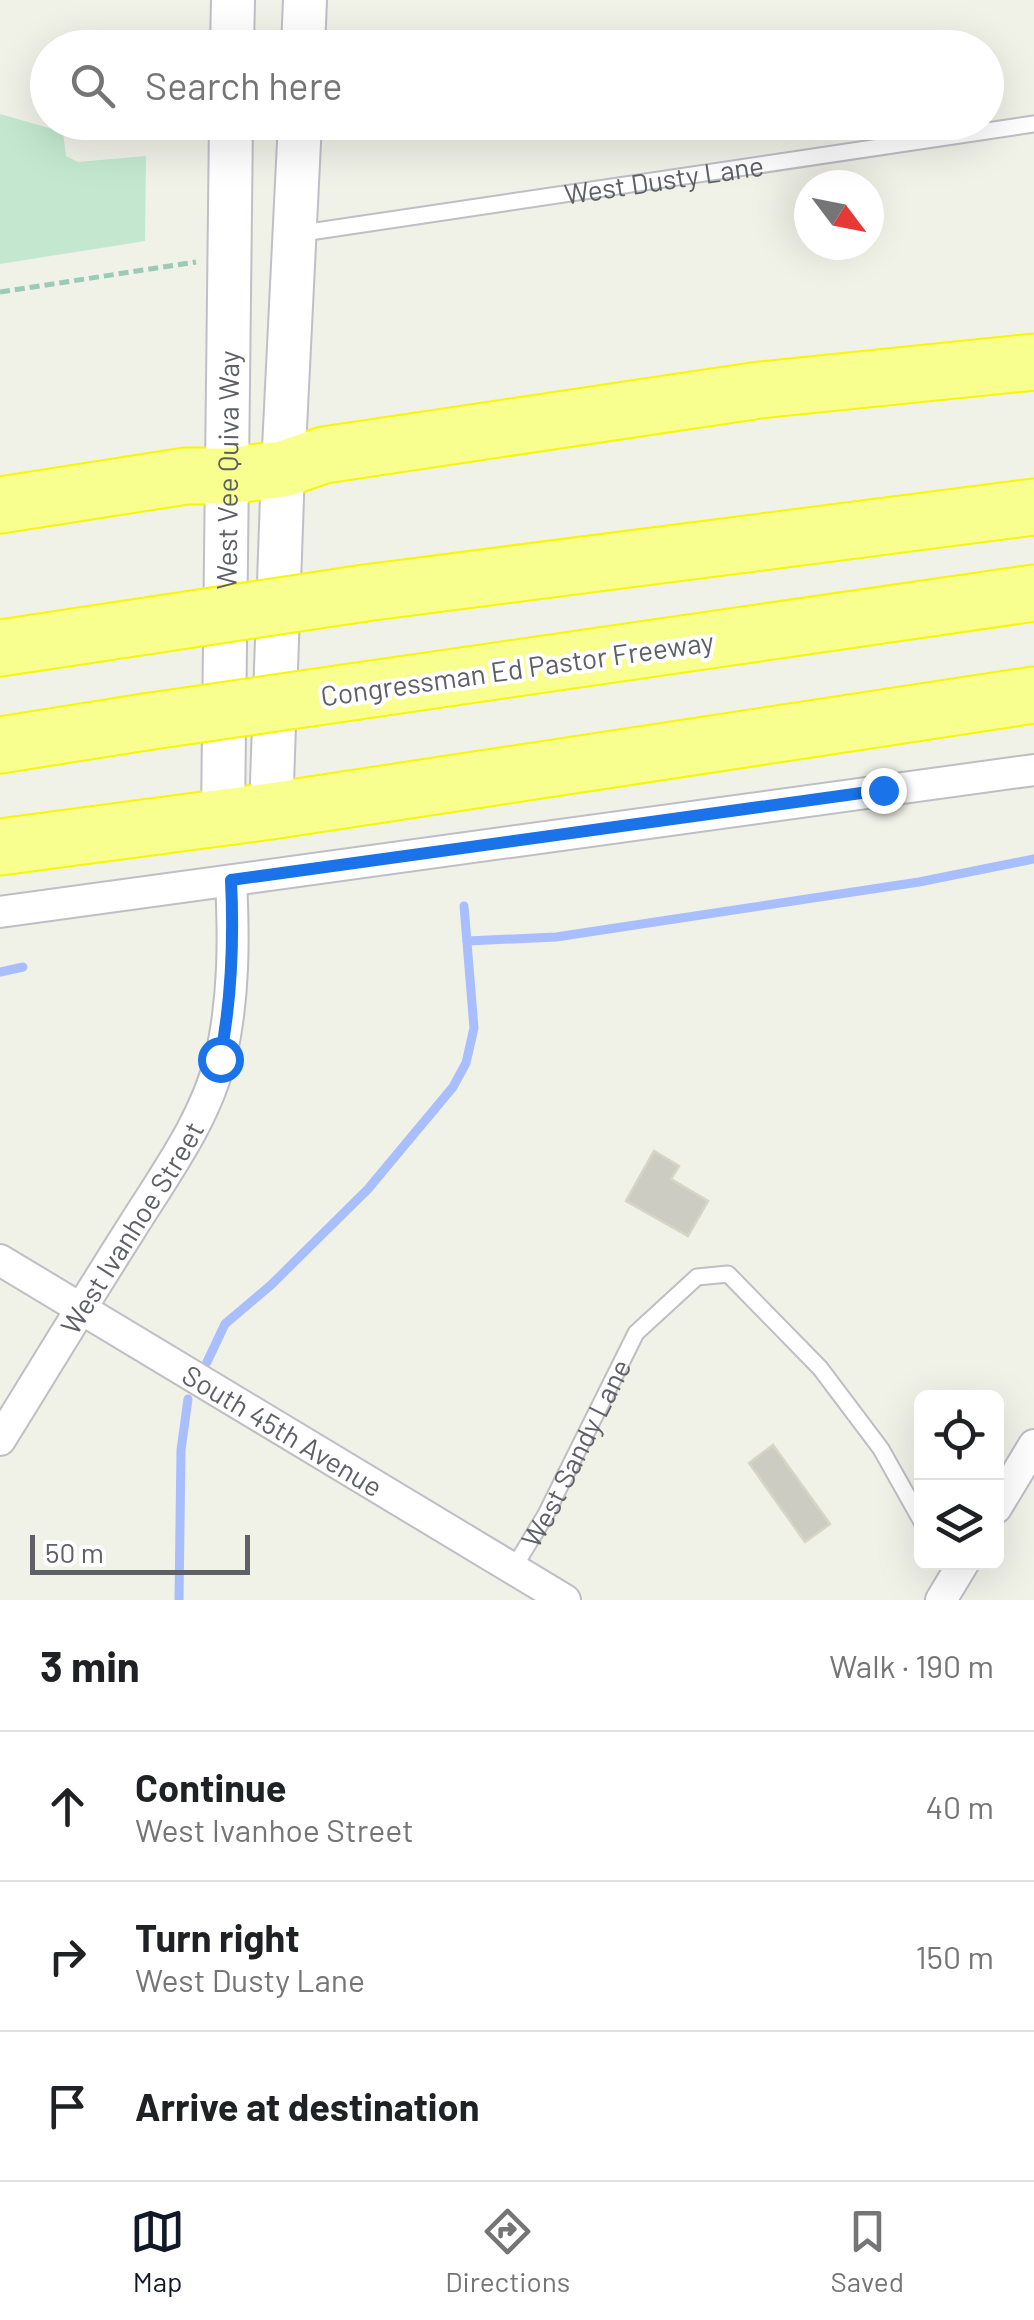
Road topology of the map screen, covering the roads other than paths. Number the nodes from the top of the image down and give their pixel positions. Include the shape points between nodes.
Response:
1 (234, 0) edge
2 (306, 0) edge
3 (233, 30) edge
4 (304, 30) edge
5 (1034, 124) edge
6 (1004, 128) edge
7 (231, 140) edge
8 (299, 140) edge
9 (927, 140) edge
10 (295, 234) junction
11 (1034, 362) edge
12 (283, 469) junction
13 (226, 476) junction
14 (0, 504) edge
15 (1034, 507) edge
16 (1034, 593) edge
17 (0, 648) edge
18 (1034, 695) edge
19 (0, 745) edge
20 (1034, 770) edge
21 (247, 814) junction
22 (0, 847) edge
23 (231, 880) junction
24 (0, 912) edge
25 (0, 1260) edge
26 (80, 1308) junction
27 (0, 1440) edge
28 (1034, 1445) edge
29 (1004, 1495) edge
30 (914, 1507) edge
31 (514, 1568) junction
32 (565, 1600) edge

1 - 3 street
2 - 4 street
5 - 6 lane, West Dusty Lane
7 - 13 street, West Vee Quiva Way
8 - 10 street, West Vee Quiva Way
9 - 10 lane, West Dusty Lane
10 - 12 street, West Vee Quiva Way
11 - 12 highway via 760,390 324,455
12 - 13 highway
12 - 21 street, West Vee Quiva Way
13 - 14 highway
13 - 21 street, West Vee Quiva Way
15 - 17 highway, bridge via 365,593
16 - 19 highway, Congressman Ed Pastor Freeway, bridge
18 - 21 highway
20 - 23 street
21 - 22 highway
23 - 24 street
23 - 26 street, West Ivanhoe Street via 234,940 215,1075 179,1151
25 - 26 street, South 45th Avenue
26 - 27 street, West Ivanhoe Street
26 - 31 street, South 45th Avenue
28 - 29 street
30 - 31 lane, West Sandy Lane via 882,1448 820,1368 728,1274 697,1277 636,1333
31 - 32 street, South 45th Avenue

